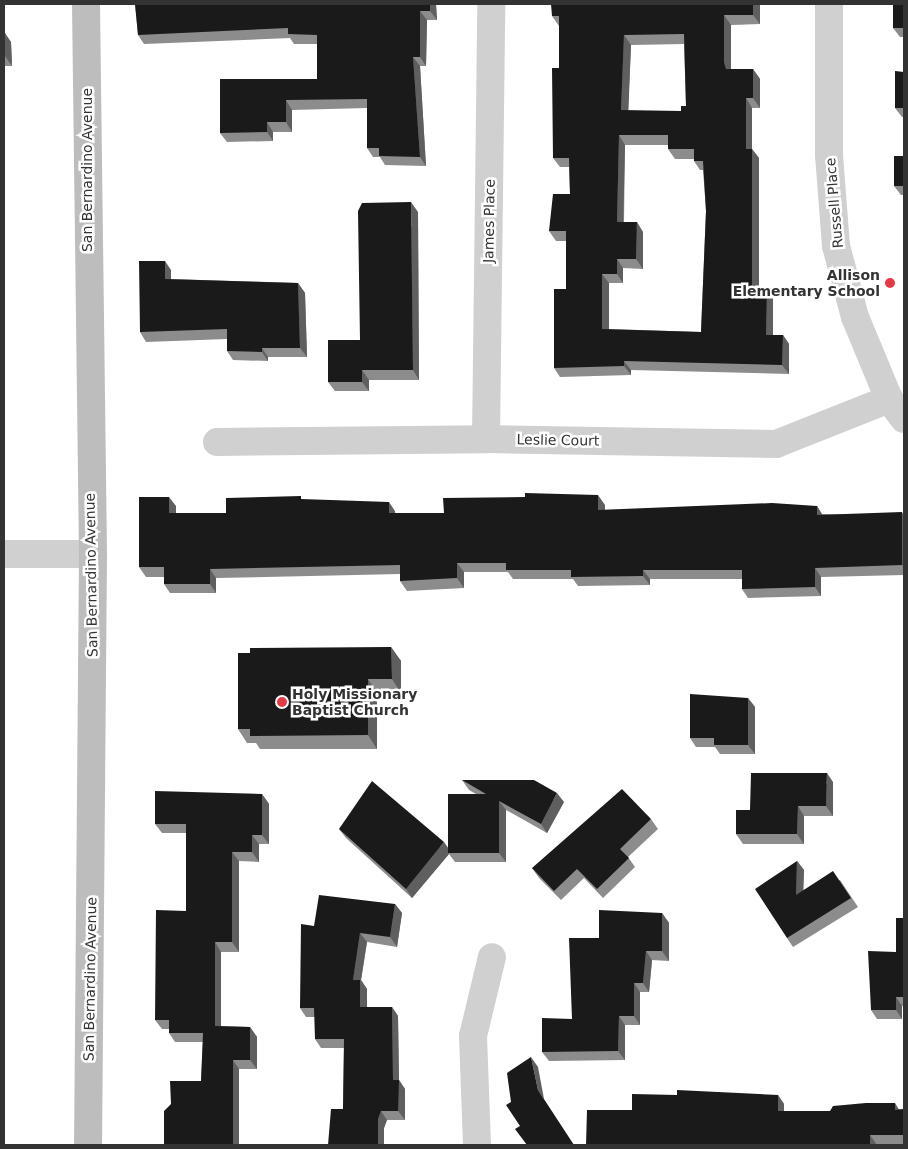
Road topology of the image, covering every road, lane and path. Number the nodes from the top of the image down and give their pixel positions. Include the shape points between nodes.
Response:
1 (86, 4) edge
2 (491, 4) edge
3 (830, 4) edge
4 (897, 409) edge
5 (486, 439) junction
6 (217, 442) dead end
7 (4, 554) edge
8 (93, 554) junction
9 (492, 957) dead end
10 (88, 1145) edge
11 (477, 1145) edge

1 - 8 main road, San Bernardino Avenue
2 - 5 street, James Place
3 - 4 street, Russell Place via 830,155 836,246 855,317
4 - 5 street, Leslie Court via 776,444
5 - 6 street, Leslie Court
7 - 8 street
8 - 10 main road, San Bernardino Avenue
9 - 11 street via 473,1036

